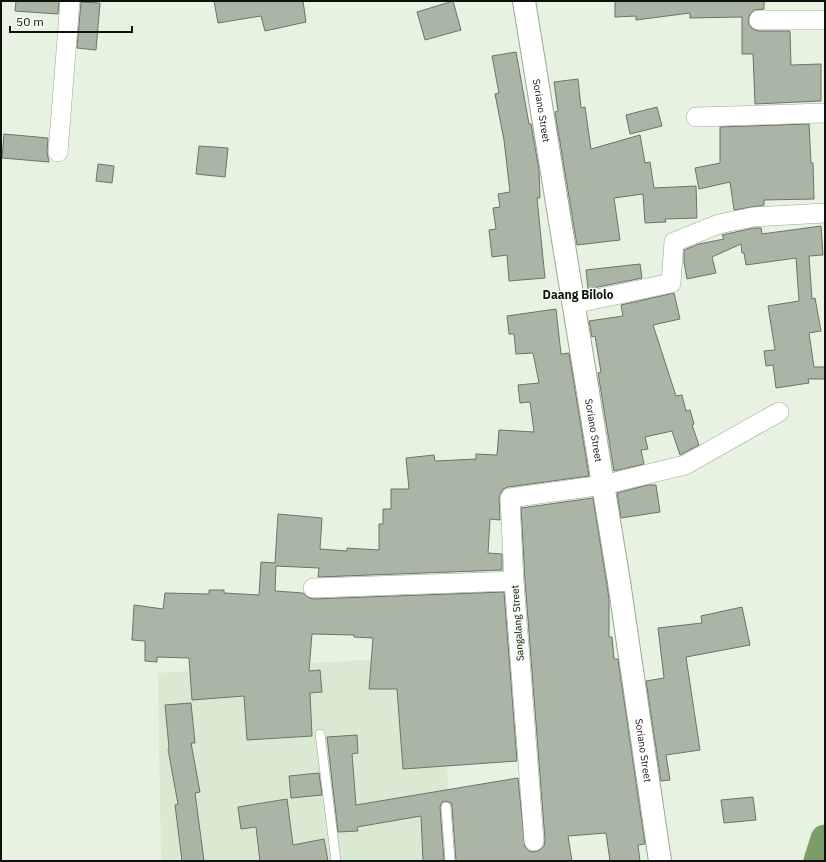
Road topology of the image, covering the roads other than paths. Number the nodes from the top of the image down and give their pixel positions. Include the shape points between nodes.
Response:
1 (70, 1) edge
2 (524, 1) edge
3 (759, 20) dead end
4 (825, 20) edge
5 (825, 113) edge
6 (696, 117) dead end
7 (58, 152) dead end
8 (825, 213) edge
9 (574, 304) junction
10 (779, 412) dead end
11 (603, 485) junction
12 (514, 581) junction
13 (313, 588) dead end
14 (320, 734) dead end
15 (446, 807) dead end
16 (534, 841) dead end
17 (336, 861) edge
18 (450, 861) edge
19 (660, 861) edge

1 - 7 street
2 - 9 main road, Soriano Street
3 - 4 street
5 - 6 street
8 - 9 street via 753,217 719,224 674,242 671,283
9 - 11 main road, Soriano Street
10 - 11 street via 685,465
11 - 12 street, Sangalang Street via 510,498
11 - 19 main road, Soriano Street
12 - 13 street
12 - 16 street, Sangalang Street
14 - 17 lane
15 - 18 lane

